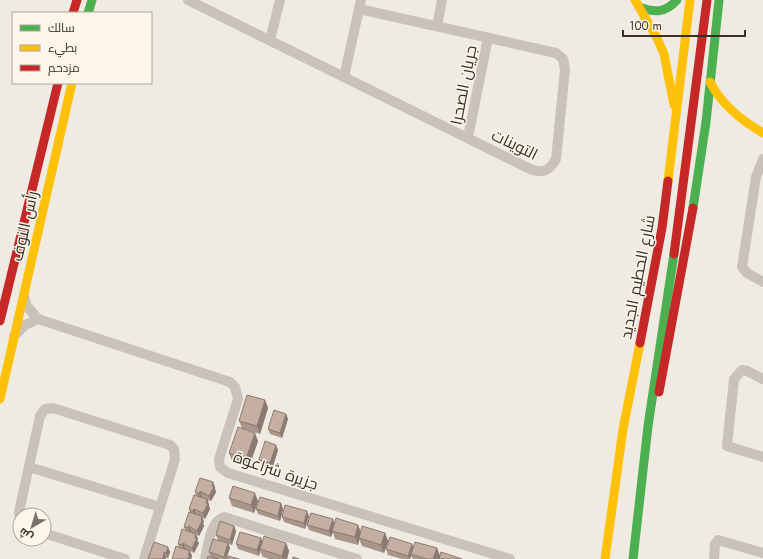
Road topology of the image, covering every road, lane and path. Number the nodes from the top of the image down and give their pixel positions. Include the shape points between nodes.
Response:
1 (77, 0) edge
2 (92, 0) edge
3 (188, 0) edge
4 (280, 0) edge
5 (442, 0) edge
6 (677, 0) edge
7 (690, 0) edge
8 (707, 0) edge
9 (719, 0) edge
10 (637, 4) edge
11 (360, 5) edge
12 (74, 12) edge
13 (88, 12) edge
14 (437, 26) junction
15 (488, 38) junction
16 (270, 40) junction
17 (344, 77) junction
18 (710, 82) junction
19 (58, 84) edge
20 (72, 84) edge
21 (736, 116) junction
22 (676, 120) junction
23 (706, 122) junction
24 (763, 133) edge
25 (468, 137) junction
26 (763, 159) edge
27 (759, 192) edge
28 (763, 282) edge
29 (24, 296) junction
30 (38, 319) junction
31 (0, 321) edge
32 (13, 337) junction
33 (763, 379) edge
34 (0, 399) edge
35 (648, 426) junction
36 (763, 457) edge
37 (29, 467) junction
38 (20, 507) edge
39 (160, 507) junction
40 (52, 536) edge
41 (607, 544) junction
42 (763, 553) edge
43 (125, 559) edge
44 (144, 559) edge
45 (205, 559) edge
46 (357, 559) edge
47 (510, 559) edge
48 (605, 559) edge
49 (612, 559) edge
50 (633, 559) edge
51 (714, 559) edge

1 - 12 street
2 - 13 street
3 - 16 street, التوينات
4 - 16 street
5 - 14 street
6 - 10 street via 672,7 655,13
7 - 22 street, شارع الحطيم الجديد
8 - 35 street, شارع الحطيم الجديد via 675,247
9 - 18 street
10 - 22 street via 658,39 670,72
11 - 14 street, التوينات
11 - 17 street
14 - 15 street, التوينات
15 - 25 street, جريان الصحرا
15 - 25 street, التوينات via 556,53 563,59 565,69 556,159 547,171 539,172
16 - 17 street, التوينات
17 - 25 street, التوينات
18 - 21 street via 722,101
18 - 23 street
19 - 31 street, رأس النوف
20 - 29 street, رأس النوف
21 - 23 street via 718,114
21 - 24 street
22 - 41 street, شارع الحطيم الجديد via 658,255 623,429
23 - 35 street via 666,358 659,393
26 - 27 street via 756,177
27 - 28 street via 742,268
29 - 30 street via 30,311
29 - 32 street, رأس النوف
30 - 32 street via 25,325
30 - 47 street, جزيرة شراعوة via 230,382 235,387 238,399 219,459 220,467 228,473
32 - 34 street, رأس النوف
33 - 36 street via 742,370 736,374 727,446
35 - 50 street, شارع الحطيم الجديد
37 - 38 street
37 - 39 street
37 - 39 street via 41,413 53,408 172,447 176,456
39 - 44 street
40 - 43 street
41 - 48 street, شارع الحطيم الجديد
41 - 49 street
42 - 51 street via 718,540 715,544
45 - 46 street via 215,525 224,517

